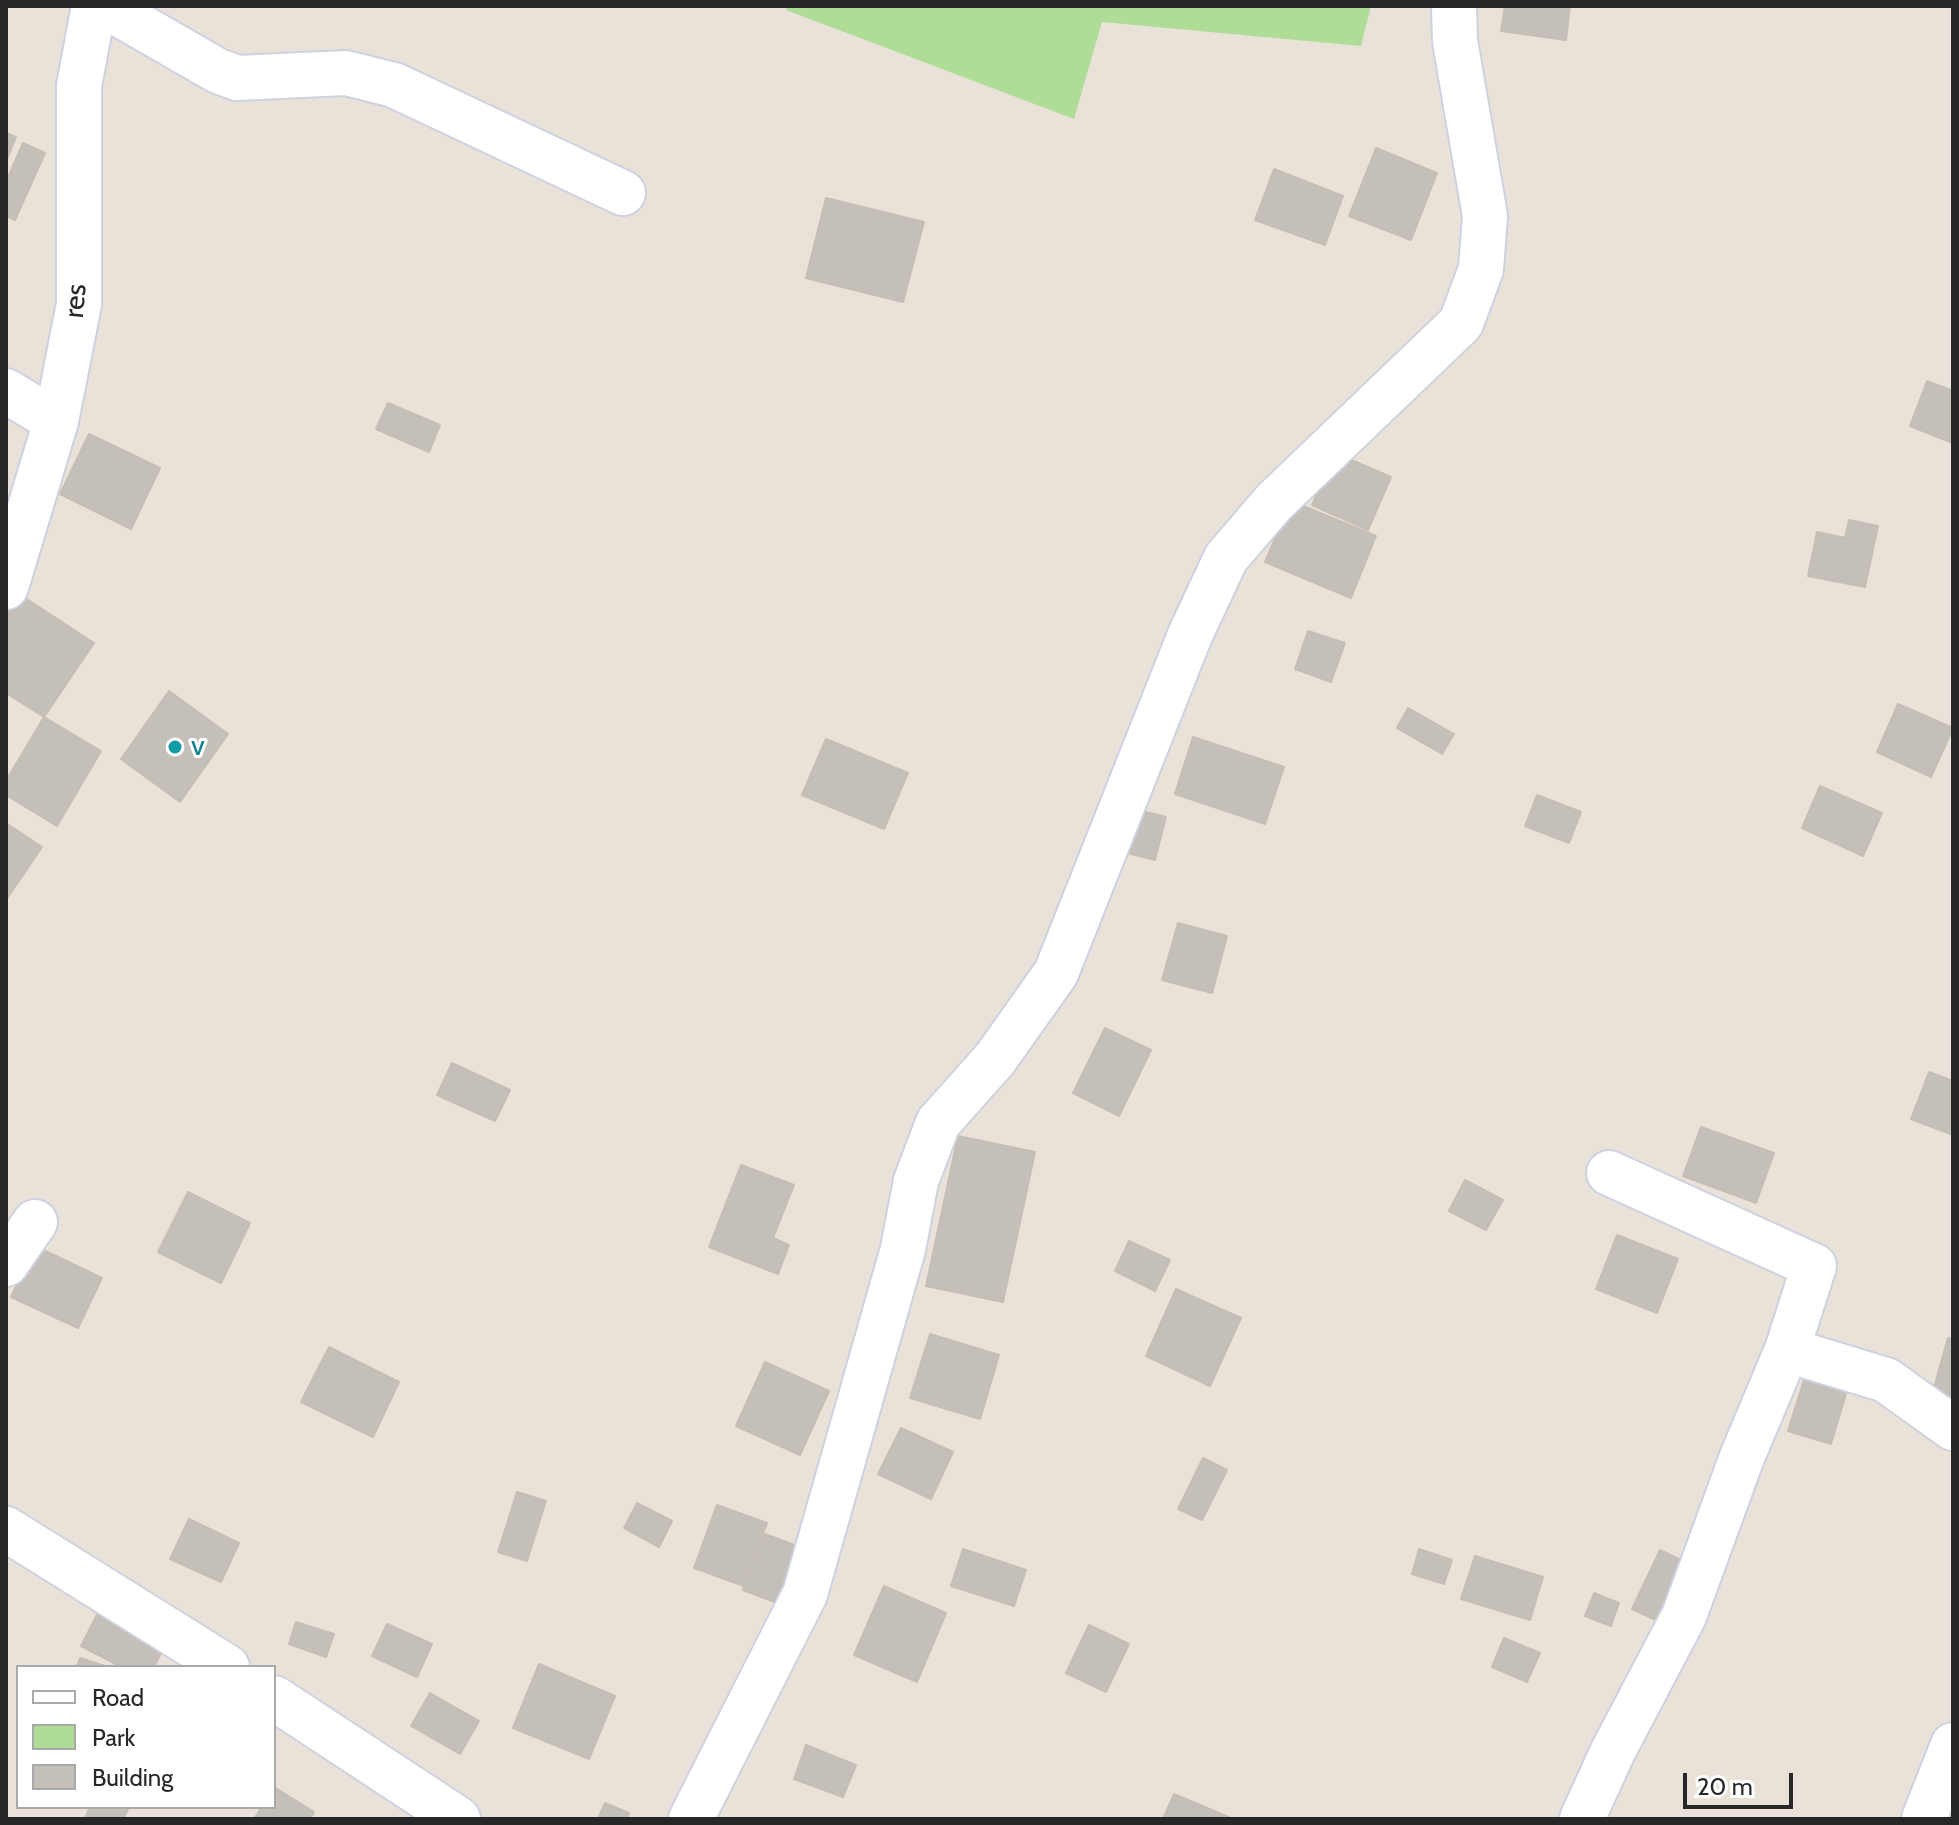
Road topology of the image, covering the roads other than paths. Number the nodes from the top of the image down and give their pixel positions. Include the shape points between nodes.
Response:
1 (94, 6) edge
2 (105, 6) edge
3 (1454, 6) edge
4 (623, 193) dead end
5 (6, 391) edge
6 (56, 421) junction
7 (6, 587) edge
8 (1609, 1173) dead end
9 (35, 1222) dead end
10 (6, 1264) edge
11 (1787, 1350) junction
12 (1953, 1428) edge
13 (6, 1529) edge
14 (224, 1665) edge
15 (276, 1699) edge
16 (1953, 1745) edge
17 (458, 1819) edge
18 (691, 1819) edge
19 (1582, 1819) edge
20 (1924, 1819) edge

1 - 6 street, res via 79,86 79,304
2 - 4 street via 237,78 346,73 394,85
3 - 18 street via 1455,41 1485,216 1481,269 1461,323 1274,502 1226,558 1190,635 1056,973 995,1059 938,1123 916,1181 903,1249 805,1594
5 - 6 street
6 - 7 street, res
8 - 11 street via 1814,1266
9 - 10 street
11 - 12 street via 1886,1380
11 - 19 street via 1684,1616
13 - 14 street
15 - 17 street
16 - 20 street

